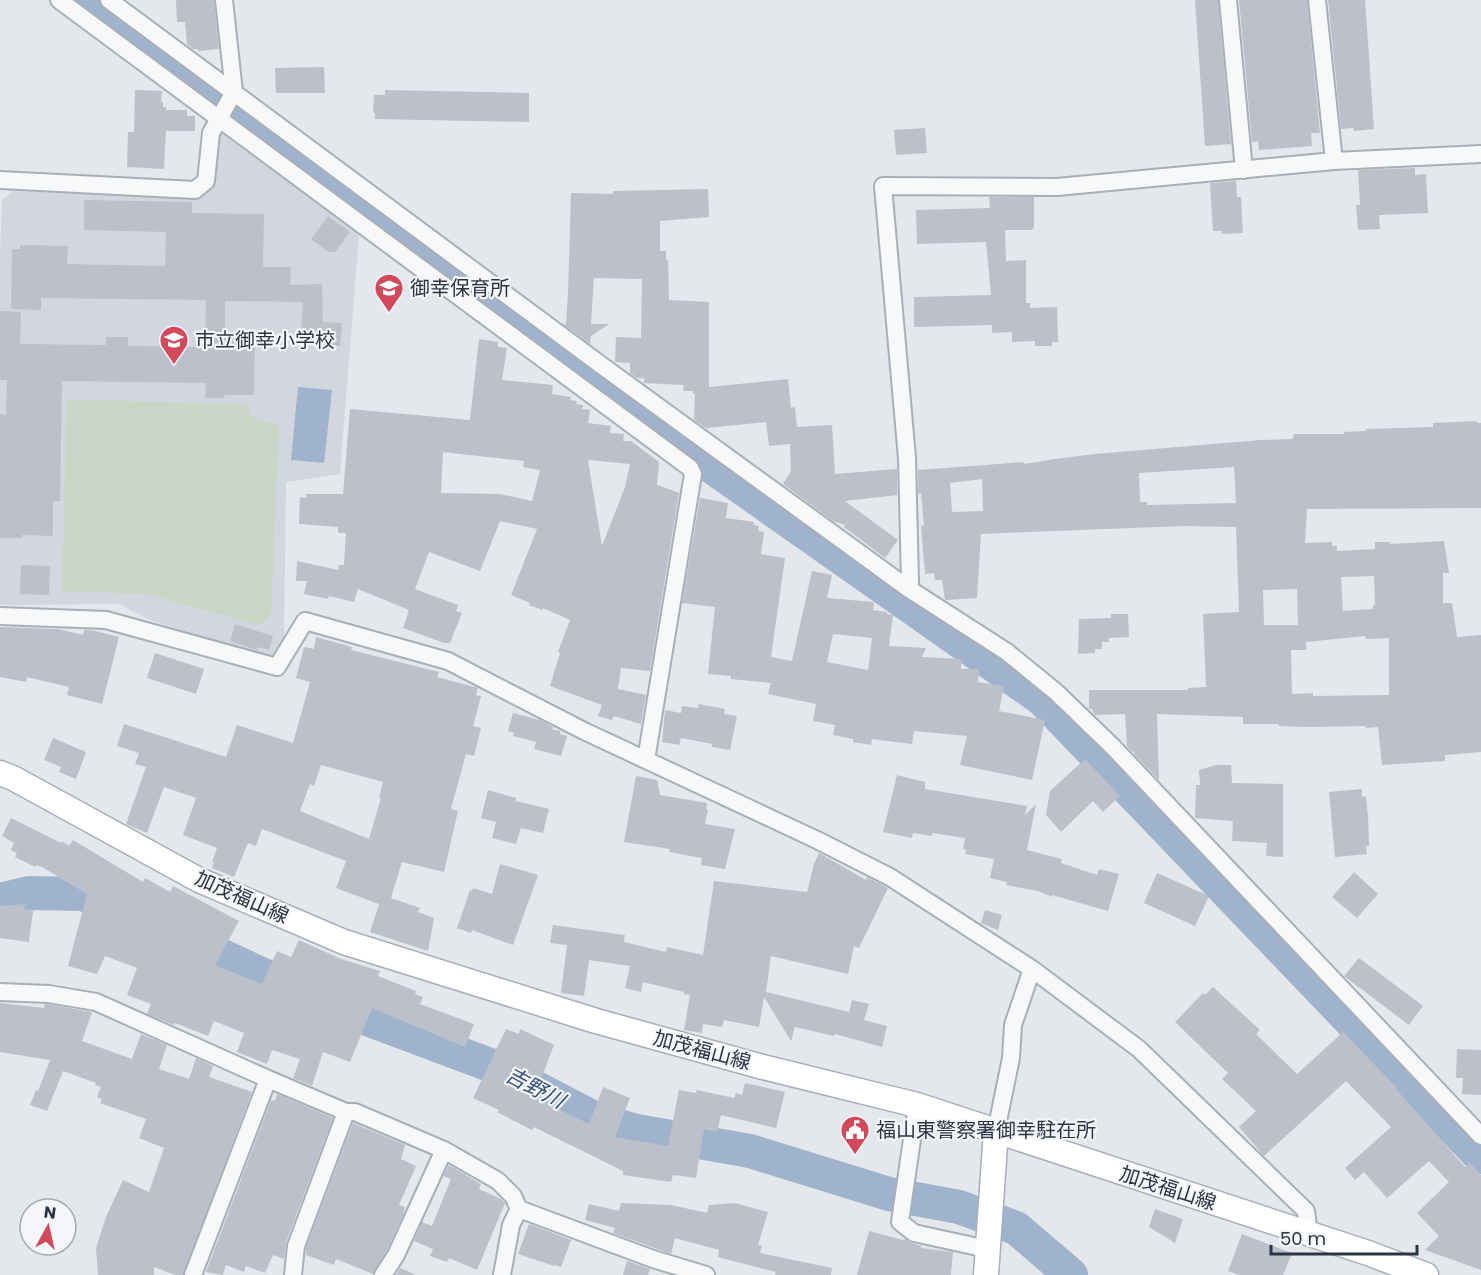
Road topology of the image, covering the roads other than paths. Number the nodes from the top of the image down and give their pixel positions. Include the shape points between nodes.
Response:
1 (59, 0) edge
2 (109, 0) edge
3 (224, 0) edge
4 (1228, 0) edge
5 (1317, 0) edge
6 (232, 95) junction
7 (220, 117) junction
8 (1481, 154) edge
9 (1334, 161) junction
10 (1244, 170) junction
11 (0, 181) edge
12 (909, 588) junction
13 (0, 615) edge
14 (646, 760) junction
15 (0, 773) edge
16 (1032, 969) junction
17 (0, 992) edge
18 (268, 1079) junction
19 (917, 1105) junction
20 (346, 1112) junction
21 (996, 1131) junction
22 (1481, 1136) edge
23 (444, 1150) junction
24 (519, 1209) junction
25 (1309, 1234) junction
26 (988, 1239) junction
27 (193, 1275) edge
28 (293, 1275) edge
29 (383, 1275) edge
30 (502, 1275) edge
31 (706, 1275) edge
32 (986, 1275) edge
33 (1426, 1275) edge

1 - 7 street
2 - 6 street
3 - 6 street
4 - 10 street
5 - 9 street
6 - 7 street
6 - 12 street
7 - 11 street via 211,133 206,181 195,190
7 - 14 street via 690,468 693,474
8 - 9 street
9 - 10 street
10 - 12 street via 1057,187 883,186 907,458
12 - 22 street via 1007,652 1056,692 1113,747
13 - 14 street via 106,620 278,667 305,621 448,661
14 - 16 street via 890,877
15 - 19 main road, 加茂福山線 via 199,880 344,942 596,1021
16 - 21 street via 1013,1025 1011,1058
16 - 25 street via 1139,1049 1306,1211
17 - 18 street via 49,994 96,1002
18 - 20 street
18 - 27 street
19 - 21 main road, 加茂福山線
19 - 26 street via 900,1222 914,1233
20 - 23 street via 355,1112
20 - 28 street via 296,1246
21 - 25 main road, 加茂福山線
21 - 26 main road
23 - 24 street via 498,1181
23 - 29 street
24 - 30 street via 511,1225
24 - 31 street
25 - 33 main road, 加茂福山線
26 - 32 main road

